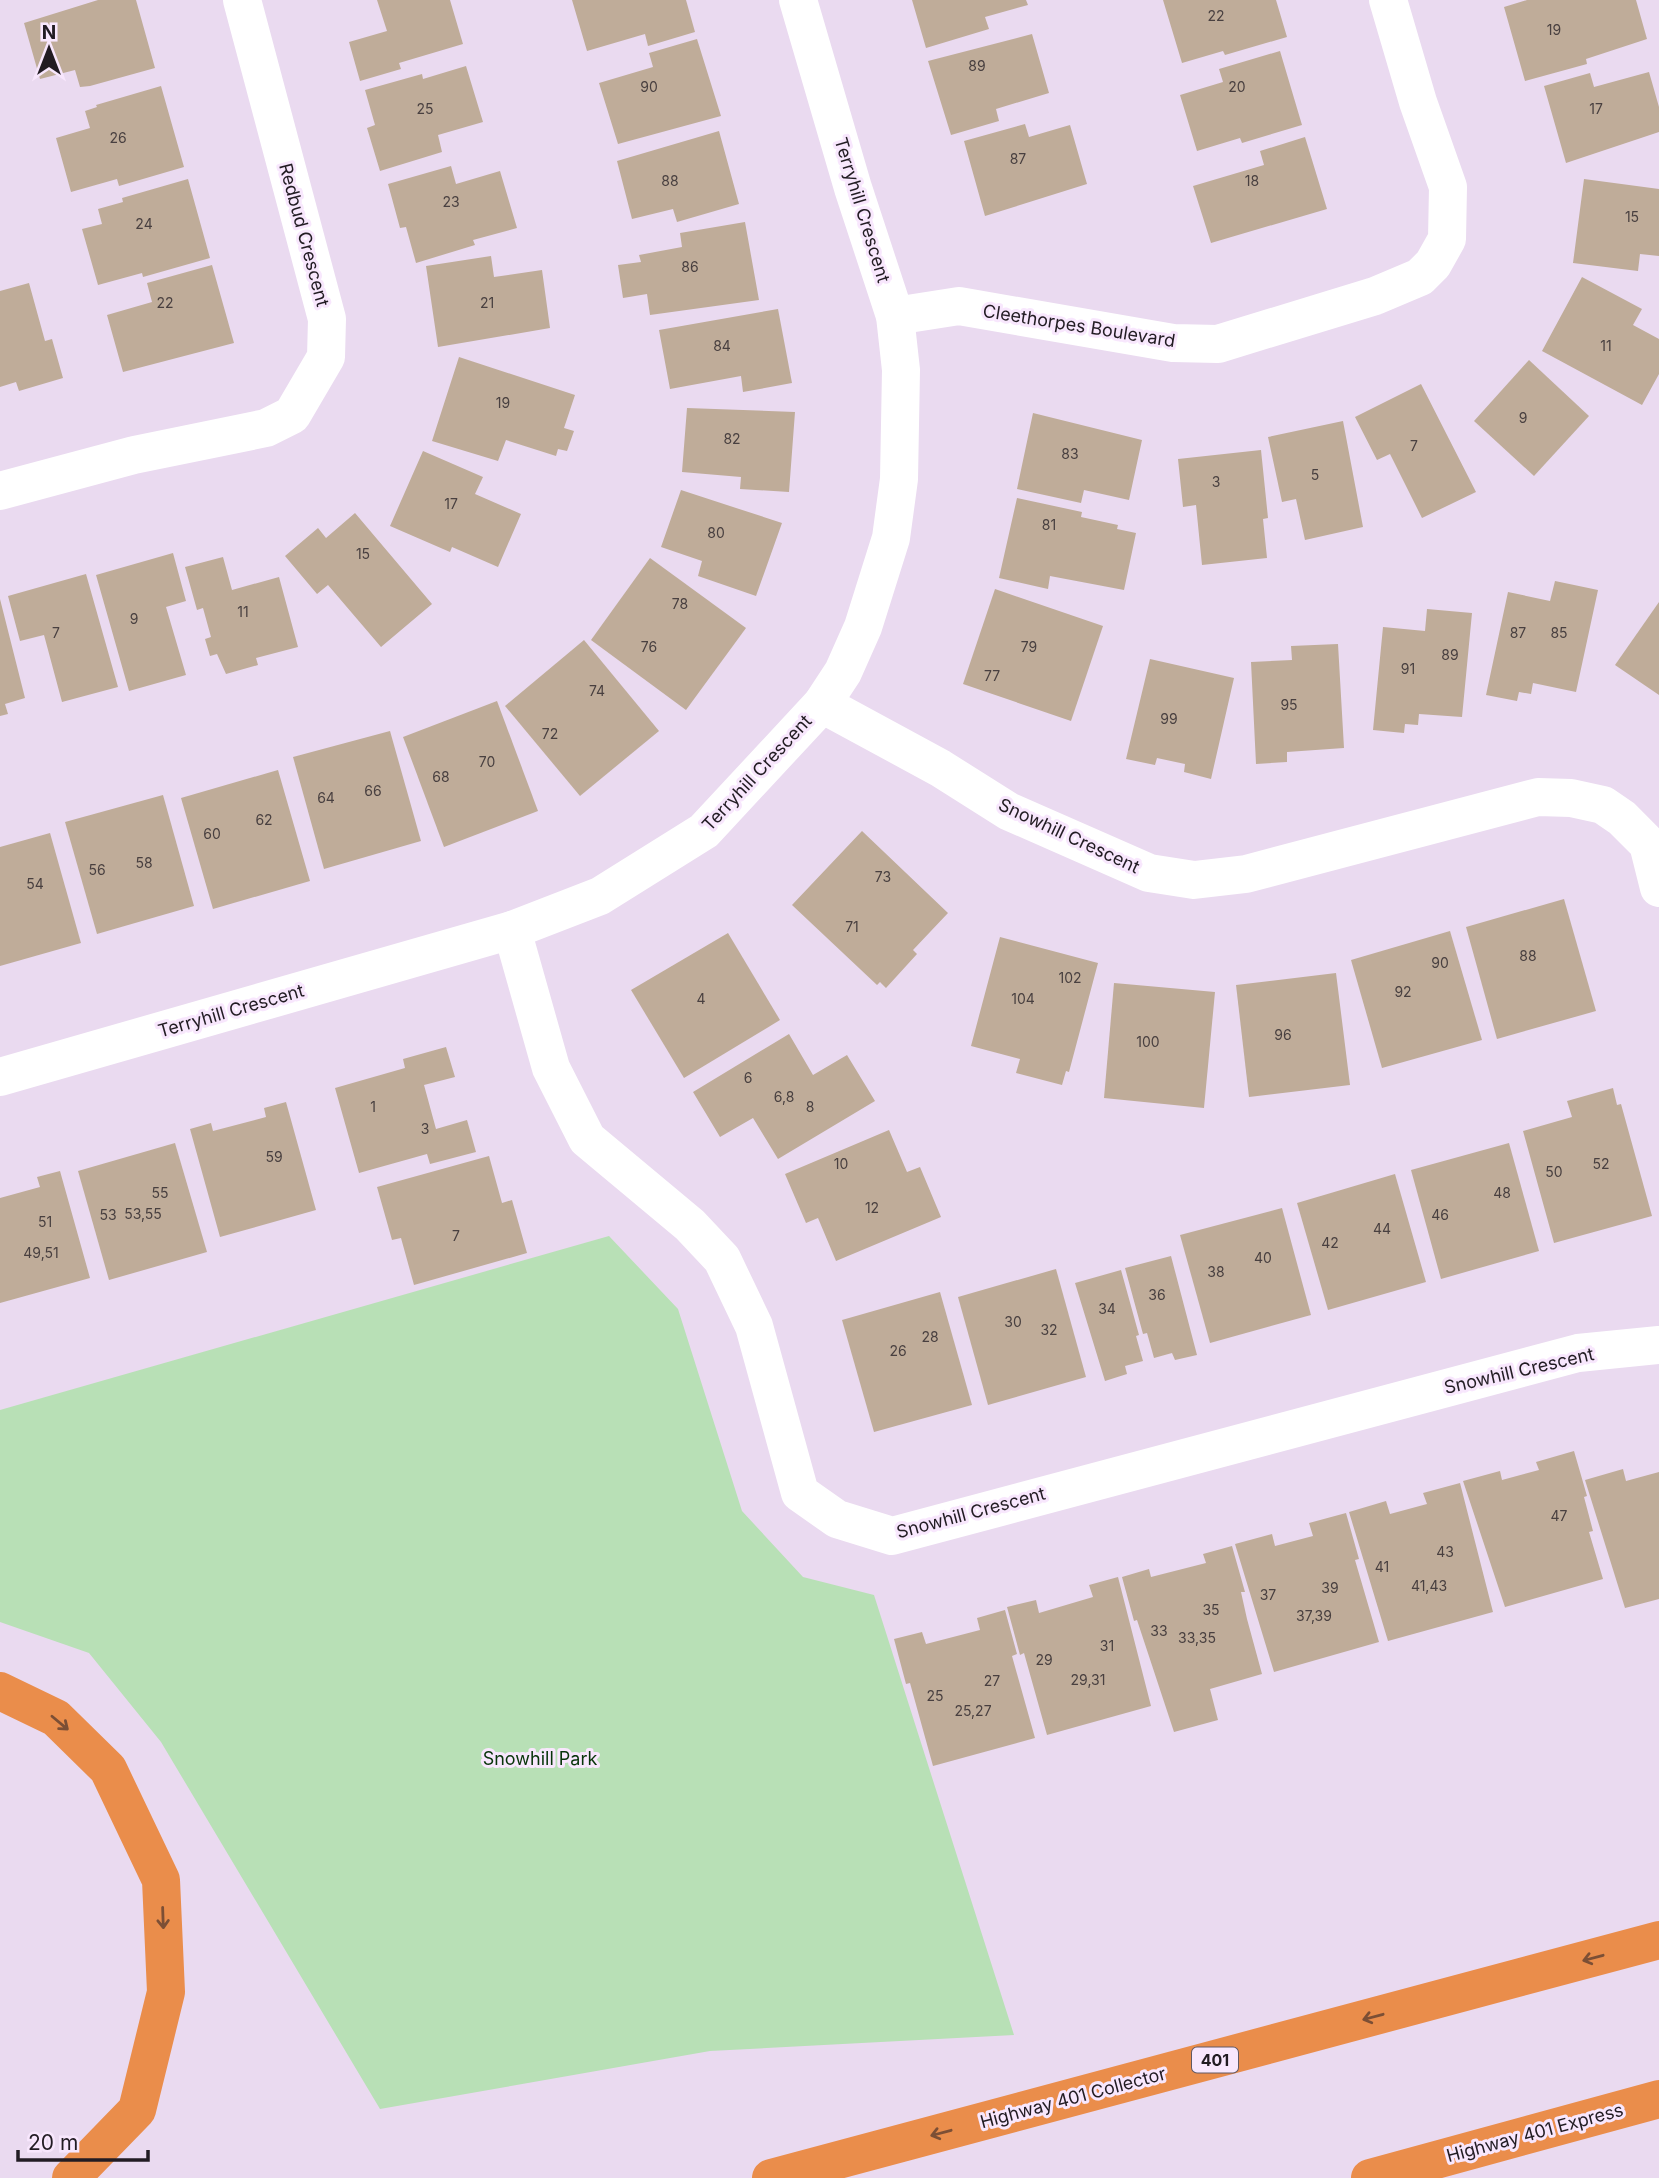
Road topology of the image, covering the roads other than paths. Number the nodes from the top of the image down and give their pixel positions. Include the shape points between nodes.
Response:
1 (242, 0) edge
2 (799, 0) edge
3 (1388, 0) edge
4 (895, 316) junction
5 (0, 491) edge
6 (822, 704) junction
7 (1659, 888) edge
8 (512, 930) junction
9 (0, 1077) edge
10 (1659, 1345) edge
11 (0, 1691) edge
12 (1650, 1942) edge
13 (1659, 2099) edge
14 (71, 2178) edge
15 (771, 2178) edge
16 (1370, 2178) edge

1 - 5 street, Redbud Crescent via 327,318 326,357 292,415 266,428 134,455
2 - 4 street, Terryhill Crescent
3 - 4 street, Cleethorpes Boulevard via 1448,187 1447,239 1420,277 1219,344 1173,343 959,306
4 - 6 street, Terryhill Crescent via 901,370 899,480 891,538 863,627
6 - 7 street, Snowhill Crescent via 1008,811 1149,873 1194,880 1246,874 1538,797 1571,797 1603,805 1648,844
6 - 8 street, Terryhill Crescent via 704,831 600,896
8 - 9 street, Terryhill Crescent
8 - 10 street, Snowhill Crescent via 551,1068 587,1139 722,1258 754,1326 800,1493 837,1519 892,1536 1578,1353
11 -> 14 highway via 56,1718 108,1769 161,1880 166,1992 137,2110
12 -> 15 highway, Highway 401 Collector / 401
13 - 16 highway, Highway 401 Express

